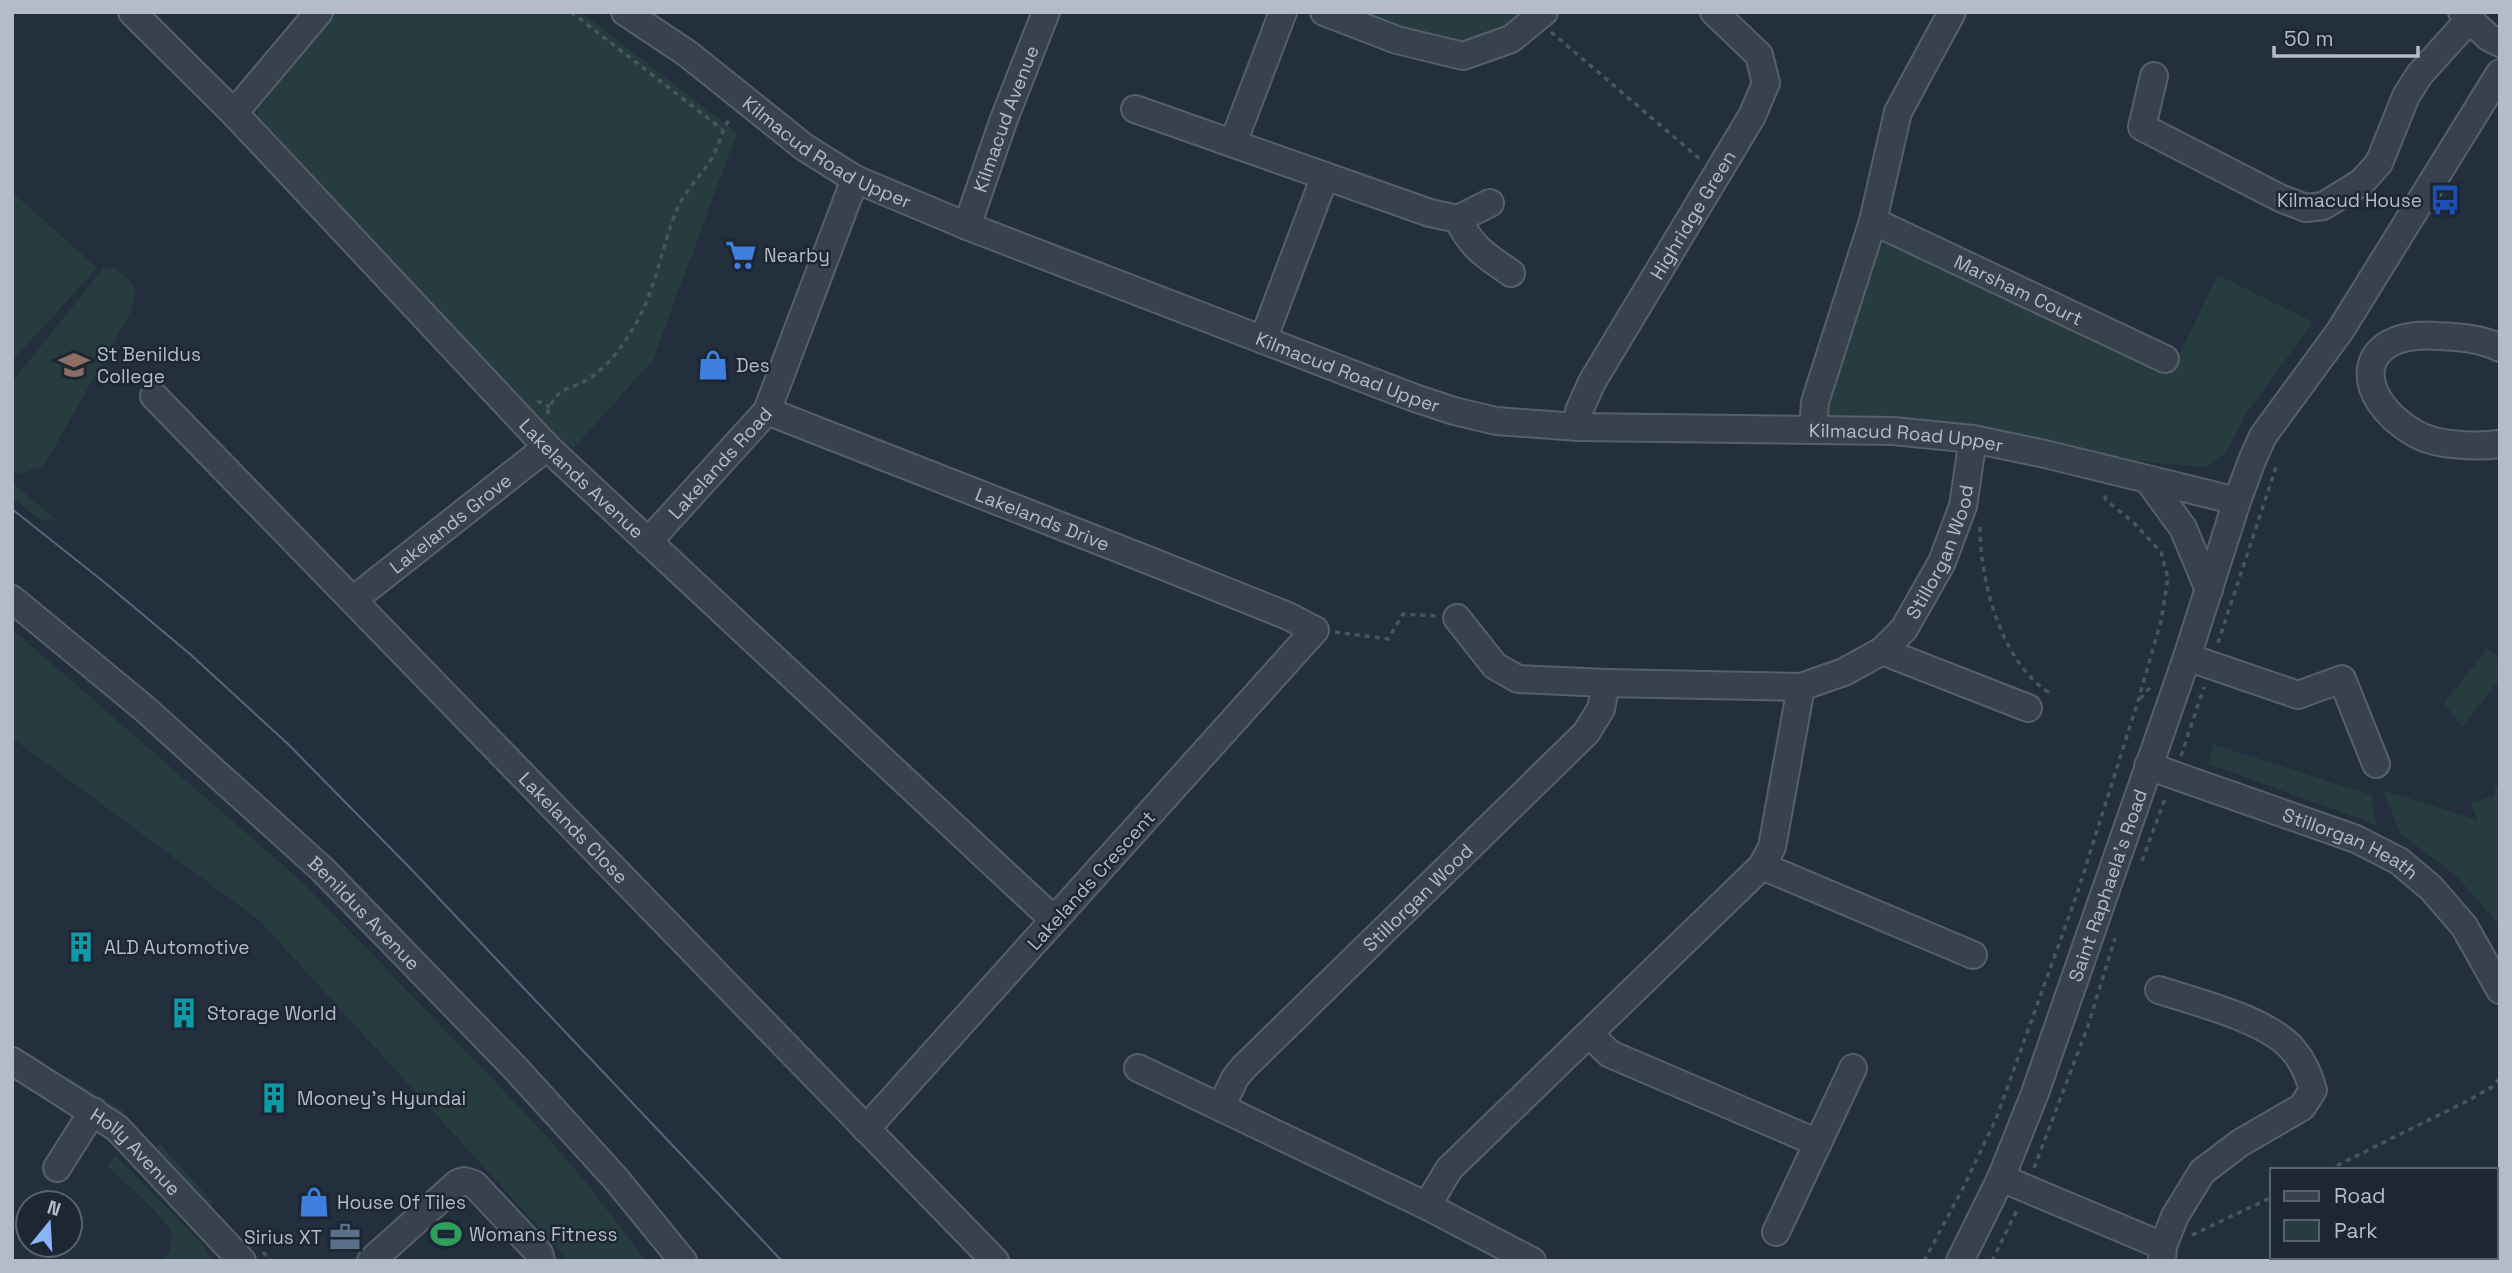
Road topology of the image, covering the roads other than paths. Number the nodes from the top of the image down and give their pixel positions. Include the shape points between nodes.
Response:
1 (132, 12) edge
2 (318, 12) edge
3 (625, 12) edge
4 (1045, 12) edge
5 (1283, 12) edge
6 (1324, 12) edge
7 (1714, 12) edge
8 (1952, 12) edge
9 (1540, 16) edge
10 (2465, 16) edge
11 (2500, 43) edge
12 (2500, 73) edge
13 (2154, 76) dead end
14 (1135, 109) dead end
15 (234, 113) junction
16 (1233, 143) junction
17 (1325, 176) junction
18 (855, 179) junction
19 (1490, 203) dead end
20 (1458, 219) junction
21 (1873, 221) junction
22 (967, 226) junction
23 (1511, 273) dead end
24 (2347, 319) junction
25 (1263, 340) junction
26 (2385, 344) junction
27 (2500, 348) edge
28 (2165, 359) dead end
29 (154, 396) dead end
30 (766, 411) junction
31 (1578, 427) junction
32 (1812, 430) junction
33 (1973, 439) junction
34 (540, 440) junction
35 (2500, 444) edge
36 (2148, 480) junction
37 (2237, 501) junction
38 (648, 542) junction
39 (2209, 590) junction
40 (12, 599) edge
41 (353, 600) junction
42 (1457, 618) road end
43 (1315, 630) joint
44 (1882, 651) junction
45 (2199, 661) junction
46 (1606, 683) junction
47 (1801, 687) junction
48 (2036, 707) road end
49 (2376, 764) dead end
50 (2148, 766) junction
51 (1762, 866) junction
52 (1054, 920) junction
53 (1973, 955) dead end
54 (2159, 990) dead end
55 (2500, 990) edge
56 (1590, 1035) junction
57 (12, 1061) edge
58 (1138, 1068) dead end
59 (1853, 1068) dead end
60 (1221, 1107) junction
61 (93, 1111) junction
62 (866, 1129) junction
63 (1818, 1143) junction
64 (57, 1168) dead end
65 (2001, 1178) junction
66 (1427, 1206) junction
67 (1776, 1232) dead end
68 (2163, 1253) edge
69 (242, 1261) edge
70 (371, 1261) edge
71 (541, 1261) edge
72 (683, 1261) edge
73 (995, 1261) edge
74 (1532, 1261) edge
75 (1960, 1261) edge

1 - 15 street, Lakelands Avenue
2 - 15 street
3 - 18 street, Kilmacud Road Upper via 688,54 804,147
4 - 22 street, Kilmacud Avenue
5 - 16 street
6 - 9 street via 1397,40 1463,56 1511,39
7 - 31 street, Highridge Green via 1759,55 1766,83 1752,116 1592,382 1579,411
8 - 21 street via 1898,111
10 - 11 street
10 - 13 street via 2406,96 2379,163 2362,182 2323,206 2306,208 2280,198 2142,127
12 - 24 street
14 - 16 street
15 - 34 street, Lakelands Avenue
16 - 17 street
17 - 20 street
17 - 25 street
18 - 22 street, Kilmacud Road Upper
18 - 30 street, Lakelands Road
19 - 20 street
20 - 23 street via 1467,239
21 - 28 street, Marsham Court
21 - 32 street via 1815,402
22 - 25 street, Kilmacud Road Upper
24 - 26 street
24 - 37 street via 2263,436
25 - 31 street, Kilmacud Road Upper via 1454,411 1496,421
26 - 27 street via 2426,335 2467,338
26 - 35 street via 2373,361 2370,383 2375,397 2391,414 2417,434 2466,446
29 - 41 street, Lakelands Close
30 - 38 street, Lakelands Road
30 - 43 street, Lakelands Drive
31 - 32 street, Kilmacud Road Upper
32 - 33 street, Kilmacud Road Upper via 1893,431
33 - 36 street, Kilmacud Road Upper
33 - 44 street, Stillorgan Wood via 1963,506 1942,562 1903,629
34 - 38 street, Lakelands Avenue
34 - 41 street, Lakelands Grove
36 - 37 street, Kilmacud Road Upper
36 - 39 street via 2183,528
37 - 39 street, Saint Raphaela’s Road
38 - 52 street, Lakelands Avenue
39 - 45 street, Saint Raphaela’s Road
40 - 72 street, Benildus Avenue via 145,709 323,870 525,1079
41 - 62 street, Lakelands Close
42 - 46 street, Stillorgan Wood via 1495,666 1518,679
43 - 52 street, Lakelands Crescent
44 - 47 street, Stillorgan Wood via 1844,672
44 - 48 street
45 - 49 street via 2298,695 2342,679
45 - 50 street, Saint Raphaela’s Road
46 - 47 street, Stillorgan Wood
46 - 60 street, Stillorgan Wood via 1601,709 1586,733 1242,1068
47 - 51 street via 1772,847
50 - 55 street, Stillorgan Heath via 2356,839 2399,861 2431,888 2464,926
50 - 65 street, Saint Raphaela’s Road
51 - 53 street
51 - 56 street
52 - 62 street, Lakelands Crescent
54 - 68 street via 2262,1027 2293,1048 2307,1069 2313,1090 2302,1107 2240,1143 2202,1172 2175,1216
56 - 63 street via 1610,1054
56 - 66 street via 1449,1168
57 - 61 street, Holly Avenue
58 - 60 street
59 - 63 street
60 - 66 street
61 - 64 street
61 - 69 street, Holly Avenue via 126,1136
62 - 73 street, Lakelands Close
63 - 67 street
65 - 68 street
65 - 75 street, Saint Raphaela’s Road
66 - 74 street
70 - 71 street via 464,1181 474,1184 539,1253

